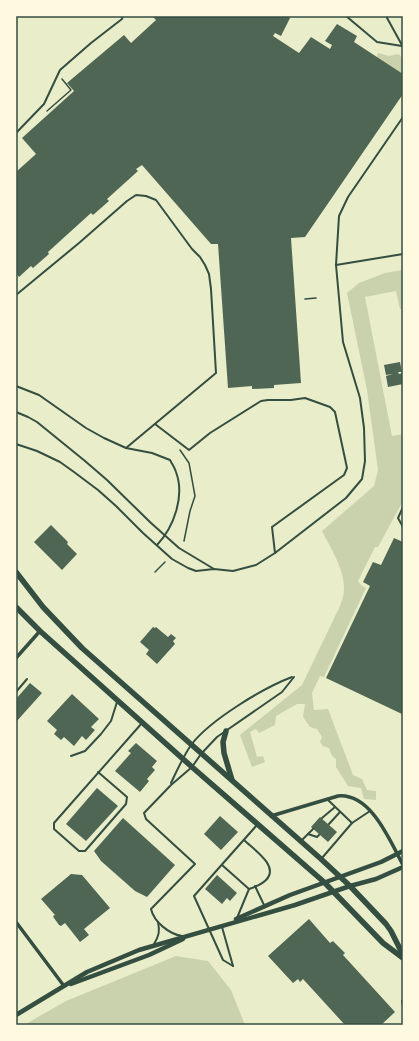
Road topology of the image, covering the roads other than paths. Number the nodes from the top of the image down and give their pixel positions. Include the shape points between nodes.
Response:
1 (124, 16) edge
2 (346, 16) edge
3 (386, 16) edge
4 (402, 46) edge
5 (403, 117) edge
6 (16, 133) edge
7 (403, 254) edge
8 (336, 265) junction
9 (16, 295) edge
10 (16, 386) edge
11 (16, 412) edge
12 (155, 424) junction
13 (16, 444) edge
14 (126, 448) junction
15 (403, 507) edge
16 (403, 527) edge
17 (165, 537) junction
18 (157, 546) junction
19 (275, 553) junction
20 (214, 569) junction
21 (16, 572) edge
22 (16, 607) edge
23 (40, 631) junction
24 (16, 658) edge
25 (27, 679) dead end
26 (16, 692) edge
27 (118, 701) junction
28 (142, 722) junction
29 (226, 731) junction
30 (191, 745) junction
31 (201, 754) junction
32 (71, 756) dead end
33 (183, 759) junction
34 (192, 768) junction
35 (98, 772) junction
36 (232, 780) junction
37 (170, 785) junction
38 (327, 799) junction
39 (335, 807) junction
40 (370, 811) junction
41 (340, 812) junction
42 (271, 816) junction
43 (322, 818) dead end
44 (352, 823) junction
45 (329, 824) dead end
46 (258, 825) junction
47 (313, 829) dead end
48 (308, 834) junction
49 (319, 835) dead end
50 (244, 840) junction
51 (300, 842) junction
52 (403, 851) edge
53 (397, 855) junction
54 (321, 859) junction
55 (222, 865) junction
56 (403, 866) edge
57 (339, 876) junction
58 (324, 882) junction
59 (255, 886) junction
60 (350, 886) junction
61 (249, 889) junction
62 (334, 892) junction
63 (264, 906) junction
64 (237, 918) junction
65 (158, 921) junction
66 (16, 922) edge
67 (221, 925) junction
68 (209, 929) junction
69 (190, 936) junction
70 (153, 945) junction
71 (403, 955) edge
72 (403, 958) edge
73 (64, 986) junction
74 (403, 1002) edge
75 (403, 1006) edge
76 (16, 1015) edge

1 - 6 lane via 60,70 44,104
2 - 4 lane via 377,42
3 - 4 lane
5 - 8 lane via 344,204 339,216
7 - 8 lane
8 - 19 lane via 343,342 360,398 364,428 365,461 362,479 346,498
9 - 12 lane via 127,201 136,195 156,200 200,257 209,274 216,372
10 - 14 lane via 39,395 86,428
11 - 17 lane via 37,422 85,461
12 - 14 lane
12 - 19 lane via 189,450 258,402 305,398 330,407 335,412 347,468 344,475 272,528
13 - 18 lane via 44,454 74,472 110,500
14 - 17 lane via 152,453 170,460 176,472 179,495 177,508
15 - 16 lane via 398,518
17 - 18 lane
17 - 20 lane
18 - 20 lane via 188,568 196,571
19 - 20 lane via 256,565 233,571
21 - 30 main road via 67,634
22 - 23 main road
23 - 24 street
23 - 27 main road
25 - 26 lane
27 - 28 main road
27 - 32 lane via 111,721 101,734 85,751
28 - 33 main road
28 - 35 lane
29 - 30 lane via 282,692 294,677 267,688 216,722
29 - 31 lane
29 - 36 main road via 223,745
30 - 31 main road
30 - 33 lane
31 - 34 lane
31 - 36 main road
33 - 34 main road
33 - 37 lane
34 - 37 lane
34 - 46 main road
35 - 35 lane via 54,823 54,829 79,851 85,851 126,804 127,797
36 - 42 main road
37 - 65 lane via 144,813 146,819 195,864 152,907
38 - 39 lane
38 - 40 street via 346,795 353,797
38 - 42 street
39 - 41 lane
39 - 43 lane
40 - 44 lane
40 - 53 street via 383,827
41 - 44 lane
41 - 45 lane
42 - 51 main road
44 - 54 lane
46 - 50 lane
46 - 58 main road
47 - 48 lane
48 - 49 lane via 317,837
48 - 51 lane
50 - 55 lane
50 - 59 lane via 268,862 270,868 270,876 266,881
51 - 54 main road
52 - 53 street
53 - 56 street
53 - 57 street
54 - 57 main road
55 - 61 lane
55 - 68 lane via 194,896
56 - 60 street via 376,879
57 - 58 street
57 - 60 main road
58 - 62 main road
58 - 63 street
59 - 61 lane
59 - 63 lane
60 - 62 street
60 - 71 main road via 391,931
61 - 64 lane
62 - 67 street
62 - 72 main road via 383,943
63 - 64 street
64 - 67 street
65 - 69 lane via 172,934
65 - 70 lane via 160,932
66 - 73 street
67 - 68 street
67 - 68 lane via 233,966 223,960
68 - 69 street
69 - 70 street
69 - 73 street via 155,953
70 - 73 street via 99,966
73 - 76 street
74 - 75 lane

